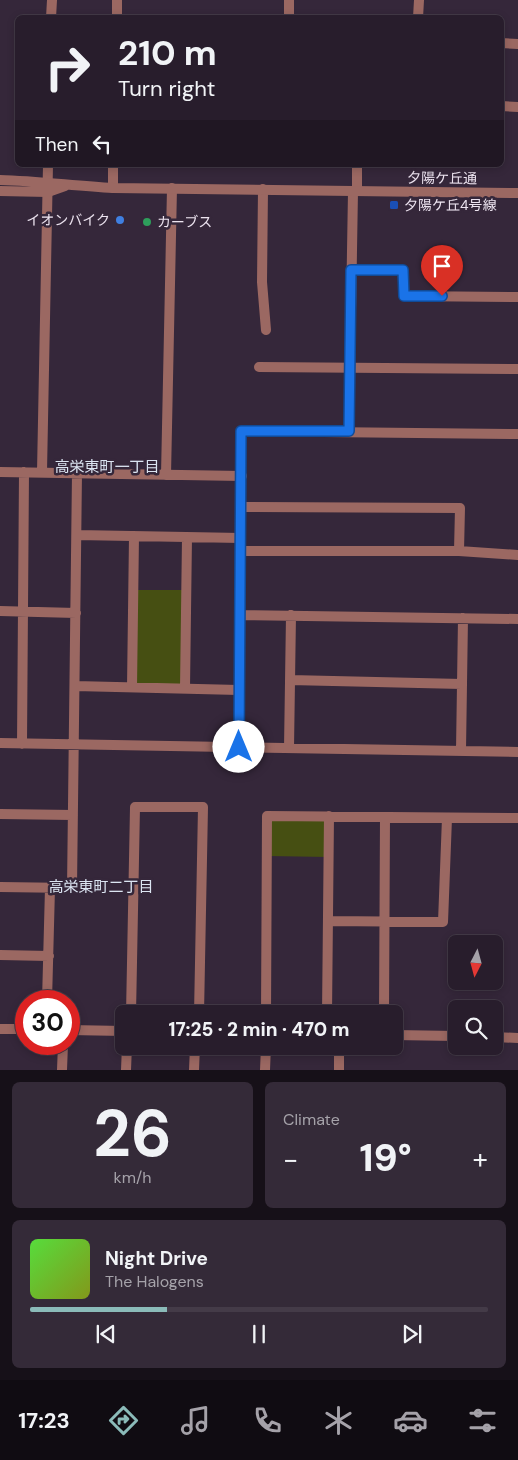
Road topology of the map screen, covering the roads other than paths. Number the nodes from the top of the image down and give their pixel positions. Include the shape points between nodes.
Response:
1 (52, 0) edge
2 (117, 0) edge
3 (289, 0) edge
4 (418, 0) edge
5 (51, 15) edge
6 (117, 15) edge
7 (289, 15) edge
8 (418, 15) edge
9 (504, 43) edge
10 (518, 44) edge
11 (504, 106) edge
12 (518, 107) edge
13 (48, 167) edge
14 (113, 167) edge
15 (357, 167) edge
16 (0, 180) edge
17 (48, 186) junction
18 (113, 188) junction
19 (172, 188) junction
20 (263, 189) junction
21 (0, 191) edge
22 (355, 191) junction
23 (518, 193) edge
24 (351, 270) junction
25 (518, 297) edge
26 (266, 330) dead end
27 (259, 367) dead end
28 (350, 367) junction
29 (518, 369) edge
30 (349, 431) junction
31 (518, 434) edge
32 (0, 472) edge
33 (24, 472) junction
34 (42, 472) junction
35 (77, 473) junction
36 (166, 475) junction
37 (242, 476) junction
38 (242, 508) junction
39 (77, 535) junction
40 (134, 536) junction
41 (187, 537) junction
42 (241, 538) junction
43 (242, 550) junction
44 (459, 552) junction
45 (518, 555) edge
46 (0, 611) edge
47 (24, 611) junction
48 (76, 613) junction
49 (241, 614) junction
50 (291, 615) junction
51 (463, 618) junction
52 (518, 619) edge
53 (290, 680) junction
54 (462, 684) junction
55 (75, 686) junction
56 (132, 687) junction
57 (185, 688) junction
58 (239, 690) junction
59 (0, 744) edge
60 (22, 744) junction
61 (74, 744) junction
62 (239, 747) junction
63 (289, 748) junction
64 (461, 750) junction
65 (518, 752) edge
66 (0, 814) edge
67 (73, 815) junction
68 (330, 816) junction
69 (385, 817) junction
70 (447, 818) junction
71 (518, 818) edge
72 (0, 887) edge
73 (50, 888) junction
74 (328, 921) junction
75 (384, 921) junction
76 (0, 955) edge
77 (49, 956) junction
78 (47, 990) edge
79 (131, 1005) edge
80 (199, 1005) edge
81 (266, 1005) edge
82 (327, 1005) edge
83 (384, 1005) edge
84 (0, 1029) edge
85 (15, 1029) edge
86 (80, 1030) edge
87 (115, 1031) edge
88 (403, 1035) edge
89 (448, 1036) edge
90 (503, 1037) edge
91 (518, 1038) edge
92 (63, 1055) edge
93 (127, 1055) edge
94 (194, 1055) edge
95 (266, 1055) edge
96 (339, 1055) edge
97 (62, 1070) edge
98 (126, 1070) edge
99 (194, 1070) edge
100 (265, 1070) edge
101 (339, 1070) edge

1 - 5 street
2 - 6 street
3 - 7 street
4 - 8 street
9 - 10 street
11 - 12 street
13 - 17 street
14 - 18 street
15 - 22 street
16 - 17 street, 夕陽ケ丘通
17 - 18 street, 夕陽ケ丘通
17 - 21 street, 夕陽ケ丘通
17 - 34 street
18 - 19 street, 夕陽ケ丘通
19 - 20 street, 夕陽ケ丘通
19 - 36 street
20 - 22 street, 夕陽ケ丘通
20 - 26 street via 262,282
22 - 23 street, 夕陽ケ丘通
22 - 24 street
24 - 25 street via 403,270 404,296
24 - 28 street
27 - 28 street
28 - 29 street
28 - 30 street
30 - 31 street
30 - 37 street via 241,431
32 - 33 street
33 - 34 street
33 - 47 street
34 - 35 street
35 - 36 street
35 - 39 street
36 - 37 street
37 - 38 street
38 - 42 street
38 - 44 street via 460,508
39 - 40 street
39 - 48 street
40 - 41 street
40 - 56 street
41 - 42 street
41 - 57 street
42 - 43 street
43 - 44 street
43 - 49 street
44 - 45 street
46 - 47 street
47 - 48 street
47 - 60 street
48 - 55 street
49 - 50 street
49 - 58 street
50 - 51 street
50 - 53 street
51 - 52 street
51 - 54 street
53 - 54 street
53 - 63 street
54 - 64 street
55 - 56 street
55 - 61 street
56 - 57 street
57 - 58 street
58 - 62 street
59 - 60 street
60 - 61 street
61 - 62 street
61 - 67 street
62 - 63 street
63 - 64 street
64 - 65 street
66 - 67 street
67 - 73 street via 72,888
68 - 69 street
68 - 74 street
68 - 81 street via 267,816
69 - 70 street
69 - 75 street
70 - 71 street
70 - 75 street via 443,922
72 - 73 street
73 - 77 street
74 - 75 street
74 - 82 street
75 - 83 street
76 - 77 street
77 - 78 street
79 - 80 street via 135,807 203,807
84 - 85 street
86 - 87 street
88 - 89 street
90 - 91 street
92 - 97 street
93 - 98 street
94 - 99 street
95 - 100 street
96 - 101 street

